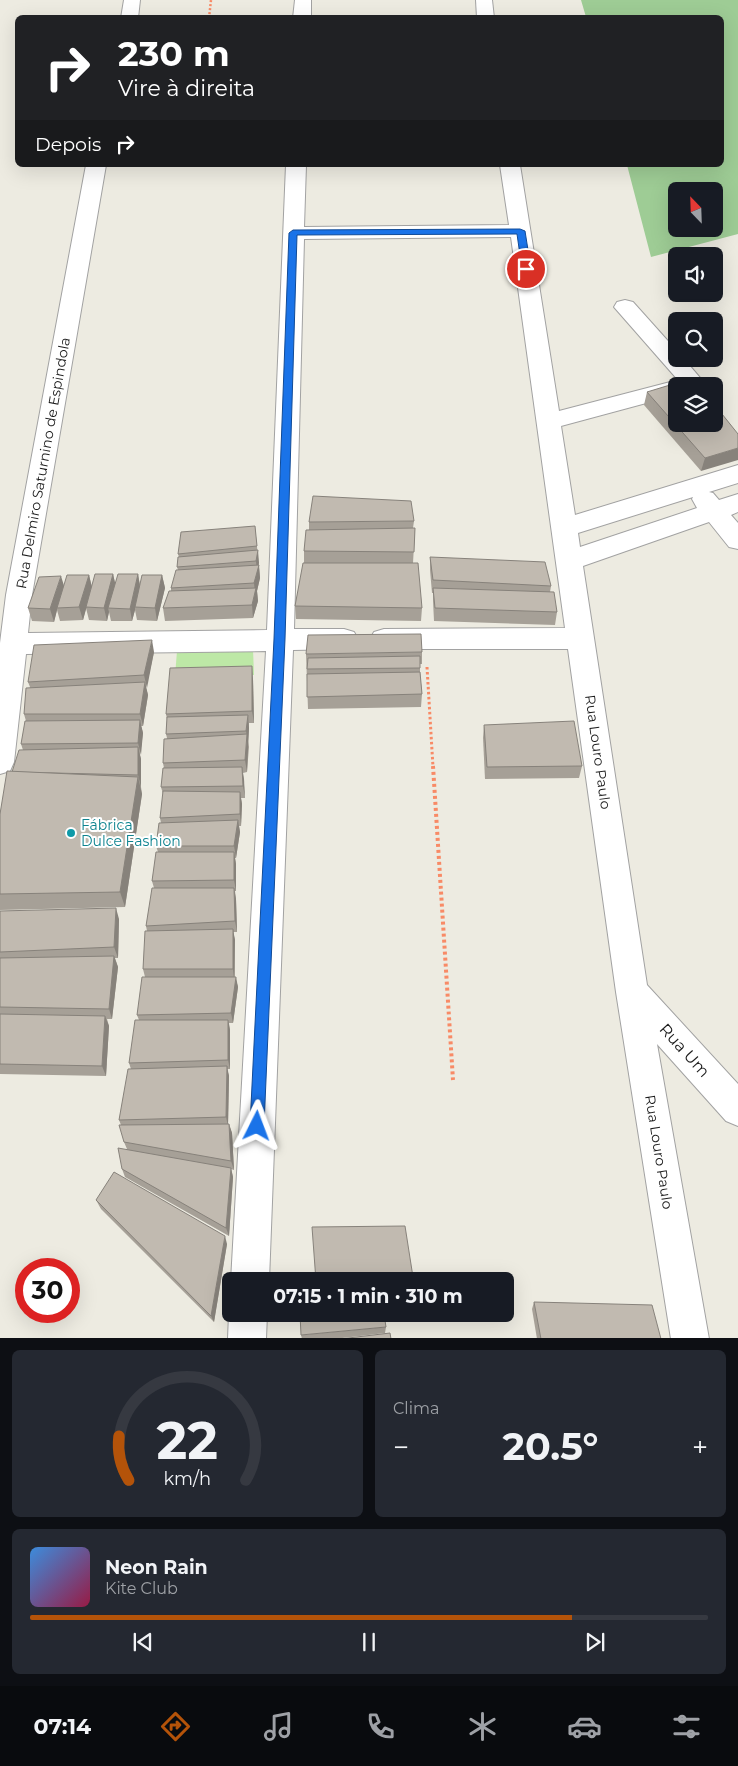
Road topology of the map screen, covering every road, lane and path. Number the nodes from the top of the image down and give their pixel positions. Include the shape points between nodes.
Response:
1 (132, 0) edge
2 (211, 0) edge
3 (303, 0) edge
4 (484, 0) edge
5 (129, 15) edge
6 (208, 15) edge
7 (302, 15) edge
8 (486, 15) edge
9 (96, 167) edge
10 (296, 167) edge
11 (510, 167) edge
12 (520, 231) junction
13 (293, 233) junction
14 (625, 306) dead end
15 (679, 377) edge
16 (668, 391) edge
17 (550, 421) junction
18 (738, 474) edge
19 (694, 488) junction
20 (738, 503) edge
21 (714, 511) junction
22 (564, 528) junction
23 (738, 540) edge
24 (569, 561) junction
25 (582, 638) junction
26 (280, 639) junction
27 (425, 639) junction
28 (13, 644) junction
29 (0, 762) edge
30 (632, 992) junction
31 (453, 1080) dead end
32 (738, 1108) edge
33 (250, 1272) edge
34 (248, 1322) edge
35 (247, 1338) edge
36 (690, 1338) edge

1 - 5 street
2 - 6 path
3 - 7 street
4 - 8 street
9 - 28 street, Rua Delmiro Saturnino de Espindola
10 - 13 street
11 - 12 street, Rua Louro Paulo
12 - 13 street
12 - 17 street, Rua Louro Paulo
13 - 26 street
14 - 15 street
16 - 17 street
17 - 22 street, Rua Louro Paulo
18 - 19 street
19 - 21 street
19 - 22 street
20 - 21 street
21 - 23 street
21 - 24 street
22 - 24 street, Rua Louro Paulo
24 - 25 street, Rua Louro Paulo
25 - 27 street
25 - 30 street, Rua Louro Paulo
26 - 27 street
26 - 28 street
26 - 33 street
27 - 31 path
28 - 29 street, Rua Delmiro Saturnino de Espindola
30 - 32 street, Rua Um
30 - 36 street, Rua Louro Paulo
34 - 35 street

